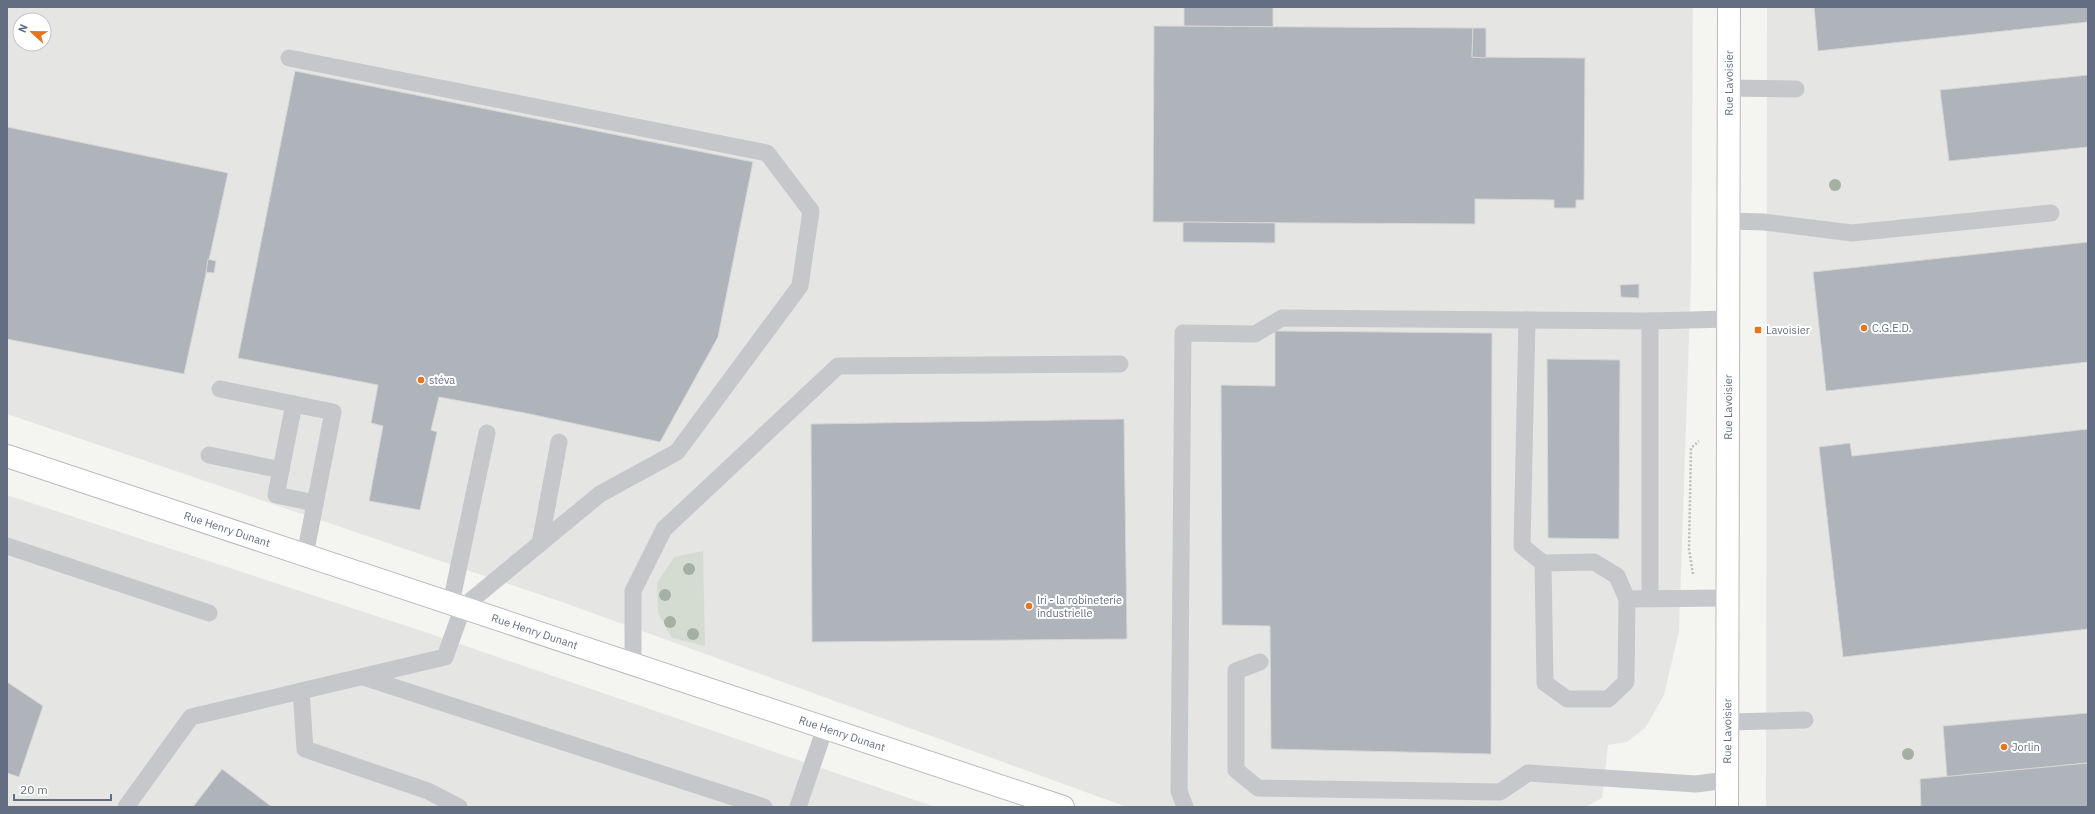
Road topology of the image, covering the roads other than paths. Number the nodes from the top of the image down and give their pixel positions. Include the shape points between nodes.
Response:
1 (1729, 7) edge
2 (289, 58) dead end
3 (1729, 88) junction
4 (1796, 89) dead end
5 (2051, 213) dead end
6 (1729, 221) junction
7 (1729, 319) junction
8 (1527, 320) junction
9 (1650, 321) junction
10 (1120, 364) dead end
11 (220, 389) dead end
12 (294, 404) junction
13 (487, 433) dead end
14 (559, 442) dead end
15 (209, 455) dead end
16 (7, 456) edge
17 (281, 470) junction
18 (315, 502) junction
19 (540, 544) junction
20 (7, 546) edge
21 (305, 555) junction
22 (1543, 563) junction
23 (1650, 598) junction
24 (1727, 598) junction
25 (1627, 599) junction
26 (457, 605) junction
27 (209, 613) dead end
28 (1260, 662) dead end
29 (633, 664) junction
30 (363, 677) junction
31 (301, 691) junction
32 (1805, 720) dead end
33 (1727, 722) junction
34 (825, 728) junction
35 (1727, 780) junction
36 (126, 807) edge
37 (459, 807) edge
38 (764, 807) edge
39 (798, 807) edge
40 (1063, 807) edge
41 (1185, 807) edge
42 (1727, 807) edge

1 - 3 street, Rue Lavoisier
2 - 19 lane via 766,154 810,211 800,286 677,452 600,494
3 - 4 lane
3 - 6 street, Rue Lavoisier
5 - 6 lane via 1852,233 1764,222
6 - 7 street, Rue Lavoisier
7 - 9 lane
7 - 24 street, Rue Lavoisier
8 - 9 lane
8 - 22 lane via 1522,546
8 - 41 lane via 1282,318 1255,334 1183,333 1179,791
9 - 23 lane
10 - 29 lane via 838,366 664,529 633,591
11 - 12 lane
12 - 17 lane
12 - 18 lane via 333,412
13 - 26 lane
14 - 19 lane
15 - 17 lane
16 - 21 street, Rue Henry Dunant
17 - 18 lane via 276,495
18 - 21 lane
19 - 26 lane
20 - 27 lane
21 - 26 street, Rue Henry Dunant
22 - 25 lane via 1594,562 1617,576
22 - 25 lane via 1545,683 1567,699 1608,699 1626,682
23 - 24 lane
23 - 25 lane
24 - 33 street, Rue Lavoisier
26 - 29 street, Rue Henry Dunant
26 - 30 lane via 445,657
28 - 35 lane via 1236,671 1236,770 1258,788 1500,792 1528,773 1696,784
29 - 34 street, Rue Henry Dunant
30 - 31 lane
30 - 38 lane
31 - 36 lane via 191,717
31 - 37 lane via 305,749 428,791
32 - 33 lane
33 - 35 street, Rue Lavoisier
34 - 39 lane
34 - 40 street, Rue Henry Dunant
35 - 42 street, Rue Lavoisier

